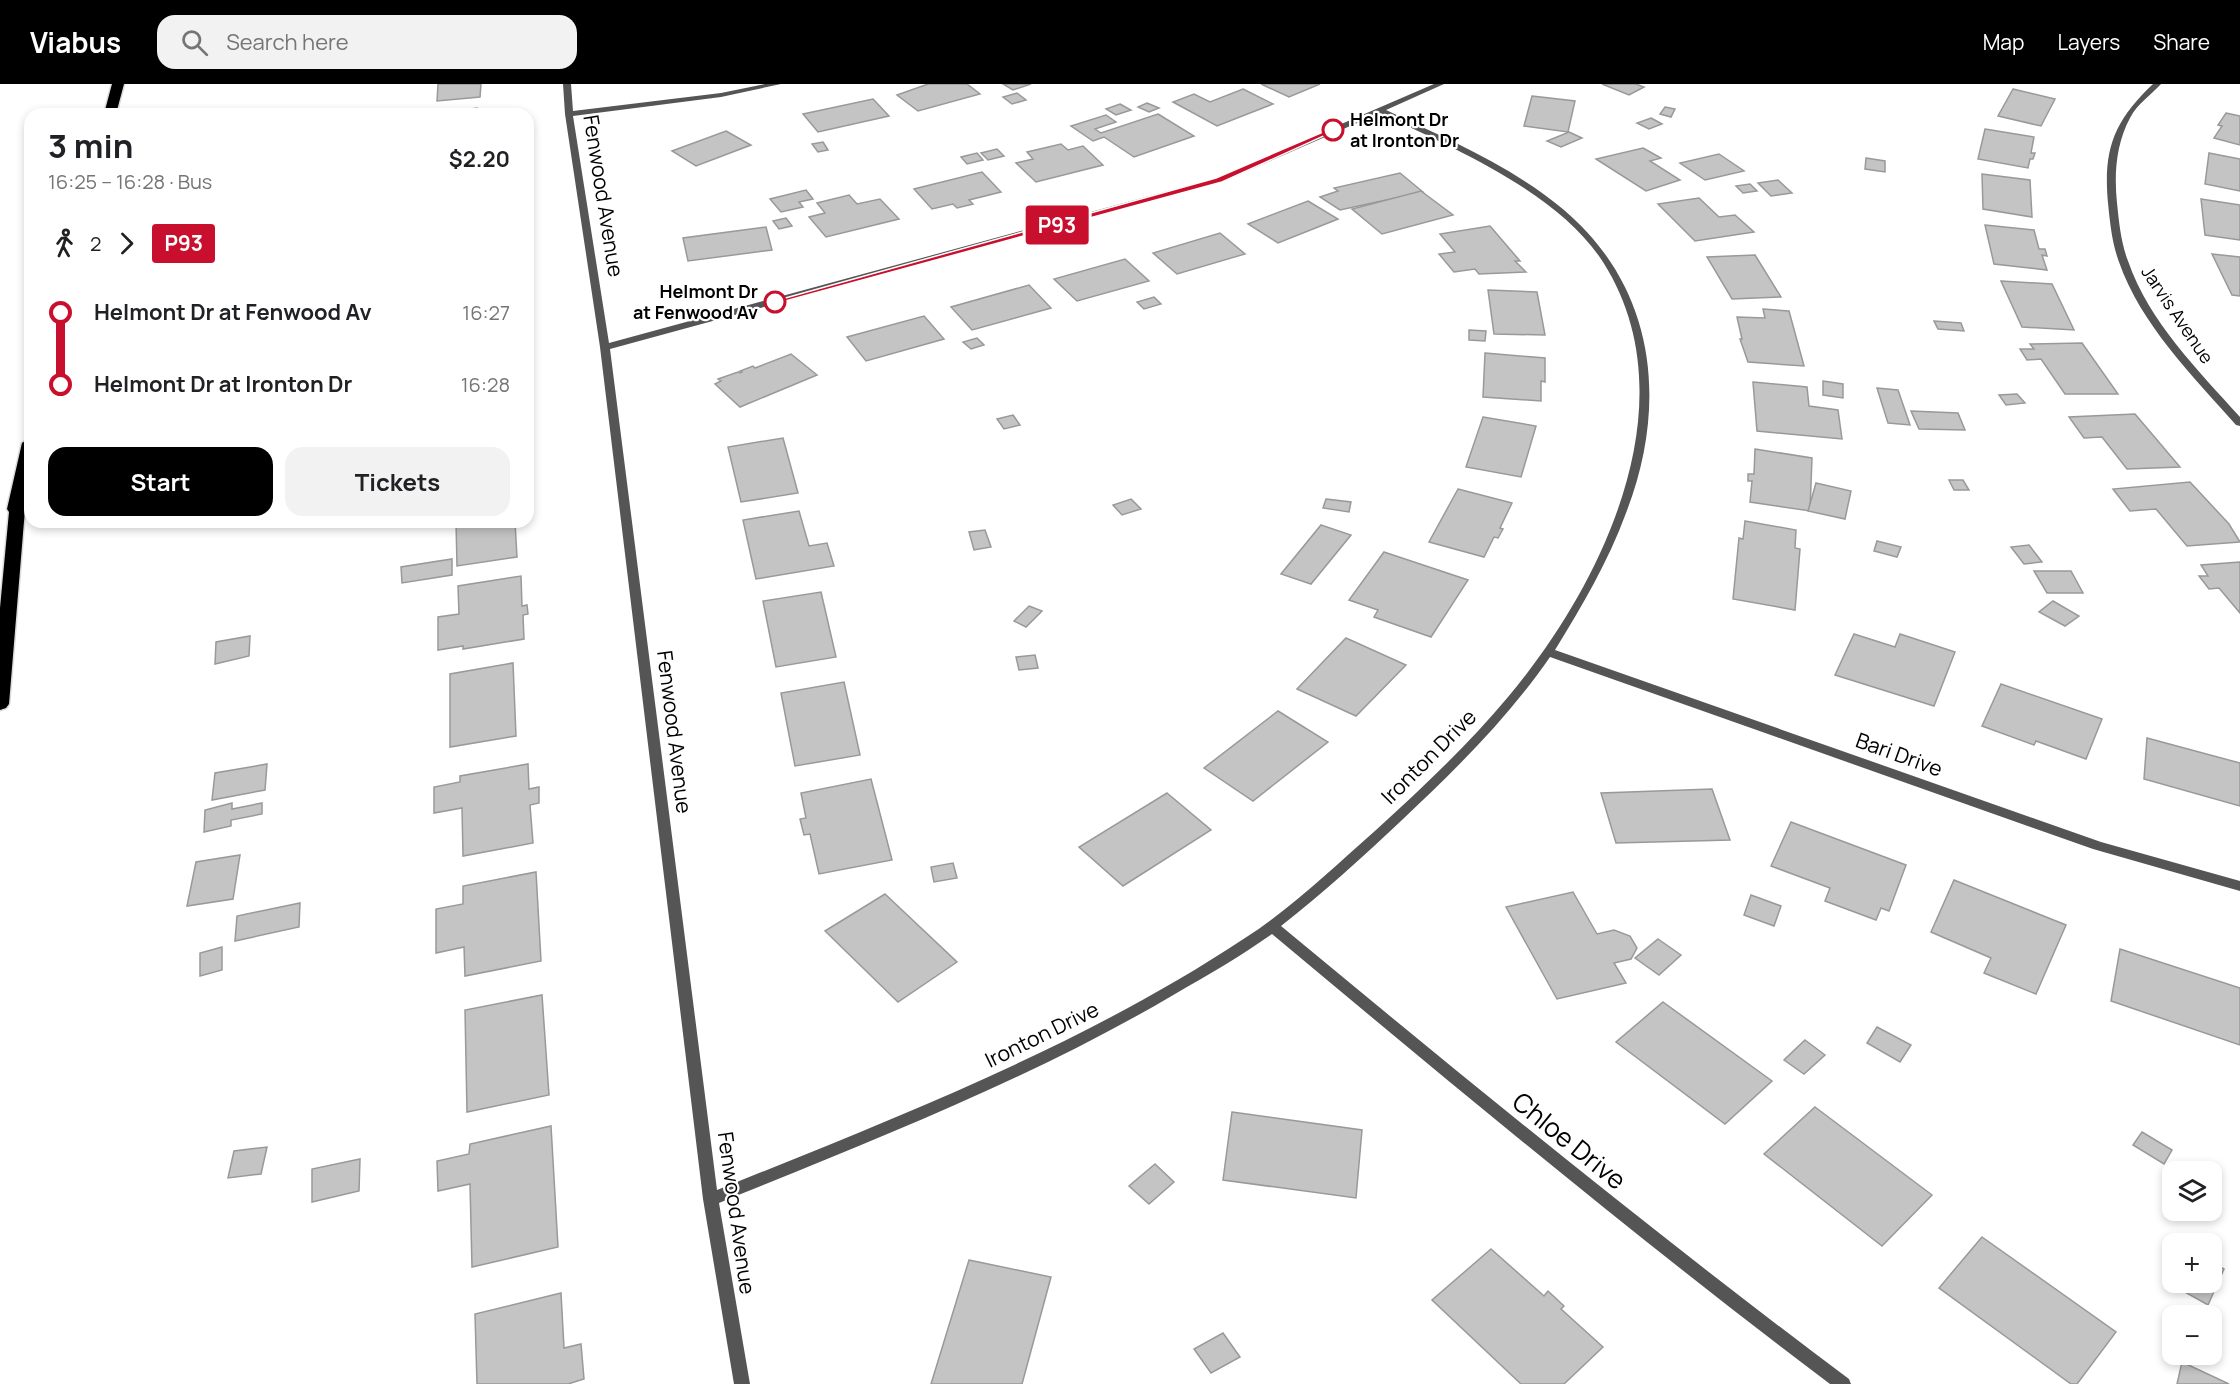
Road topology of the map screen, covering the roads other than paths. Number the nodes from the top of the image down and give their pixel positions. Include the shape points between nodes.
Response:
1 (118, 84) edge
2 (567, 84) edge
3 (777, 84) edge
4 (1440, 84) edge
5 (2157, 84) edge
6 (112, 108) edge
7 (1380, 110) junction
8 (569, 114) junction
9 (605, 347) junction
10 (2240, 423) edge
11 (24, 470) edge
12 (18, 497) junction
13 (0, 579) edge
14 (1548, 652) junction
15 (0, 704) edge
16 (2240, 886) edge
17 (1273, 927) junction
18 (711, 1199) junction
19 (742, 1384) edge
20 (1843, 1384) edge

1 - 6 highway
2 - 8 street, Fenwood Avenue
3 - 8 street
4 - 7 street
5 - 10 street, Jarvis Avenue via 2127,117 2112,158 2111,194 2123,262 2167,335
7 - 9 street via 1219,180
7 - 14 street, Ironton Drive via 1469,154 1560,211 1608,263 1635,322 1646,358 1647,386 1643,430 1629,497 1598,566
8 - 9 street, Fenwood Avenue
9 - 18 street, Fenwood Avenue
11 - 12 highway
12 - 13 highway
12 - 15 highway
14 - 16 street, Bari Drive via 2098,846
14 - 17 street, Ironton Drive via 1513,698 1430,787
17 - 18 street, Ironton Drive via 1130,1014 1056,1052 936,1108
17 - 20 street, Chloe Drive via 1508,1124 1735,1304
18 - 19 street, Fenwood Avenue

